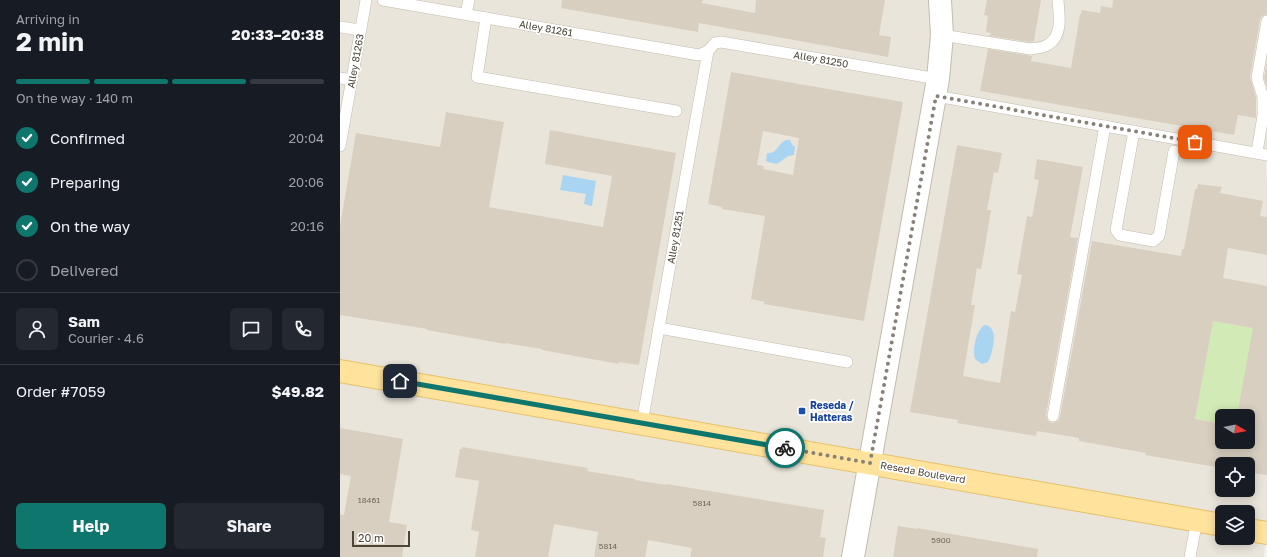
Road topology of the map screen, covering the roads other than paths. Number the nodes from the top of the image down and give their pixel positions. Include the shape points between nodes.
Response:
1 (366, 0) edge
2 (383, 0) edge
3 (469, 0) edge
4 (940, 0) edge
5 (1058, 0) edge
6 (466, 14) junction
7 (486, 18) junction
8 (1267, 20) edge
9 (340, 27) edge
10 (360, 30) junction
11 (942, 35) junction
12 (708, 51) junction
13 (340, 78) edge
14 (352, 80) junction
15 (937, 87) junction
16 (676, 111) dead end
17 (1105, 126) junction
18 (1134, 131) junction
19 (340, 146) edge
20 (1174, 152) dead end
21 (1262, 154) edge
22 (659, 328) junction
23 (847, 362) dead end
24 (340, 371) edge
25 (1052, 416) dead end
26 (642, 423) junction
27 (870, 463) junction
28 (1197, 520) junction
29 (1215, 524) edge
30 (1255, 531) edge
31 (1267, 533) edge
32 (854, 557) edge
33 (1190, 557) edge

1 - 10 lane, Alley 81263
2 - 6 lane, Alley 81261
3 - 6 lane
4 - 11 street
5 - 11 lane via 1059,28 1049,44 1040,47 1030,49
6 - 7 lane, Alley 81261
7 - 12 lane, Alley 81261 via 698,55
7 - 16 lane via 477,77
8 - 21 lane via 1257,78 1263,97
9 - 10 lane
10 - 14 lane, Alley 81263
11 - 15 street
12 - 15 lane, Alley 81250 via 715,43 721,42
12 - 22 lane, Alley 81251
13 - 14 lane
14 - 19 lane, Alley 81263
15 - 17 lane, Alley 81250
15 - 27 street
17 - 18 lane, Alley 81250
17 - 25 lane
18 - 20 lane via 1116,230 1120,235 1153,241 1159,236
18 - 21 lane, Alley 81250
22 - 23 lane
22 - 26 lane, Alley 81251
24 - 26 main road, Reseda Boulevard
26 - 27 main road, Reseda Boulevard
27 - 28 main road, Reseda Boulevard
27 - 32 street
28 - 29 main road, Reseda Boulevard
28 - 33 lane
30 - 31 main road

